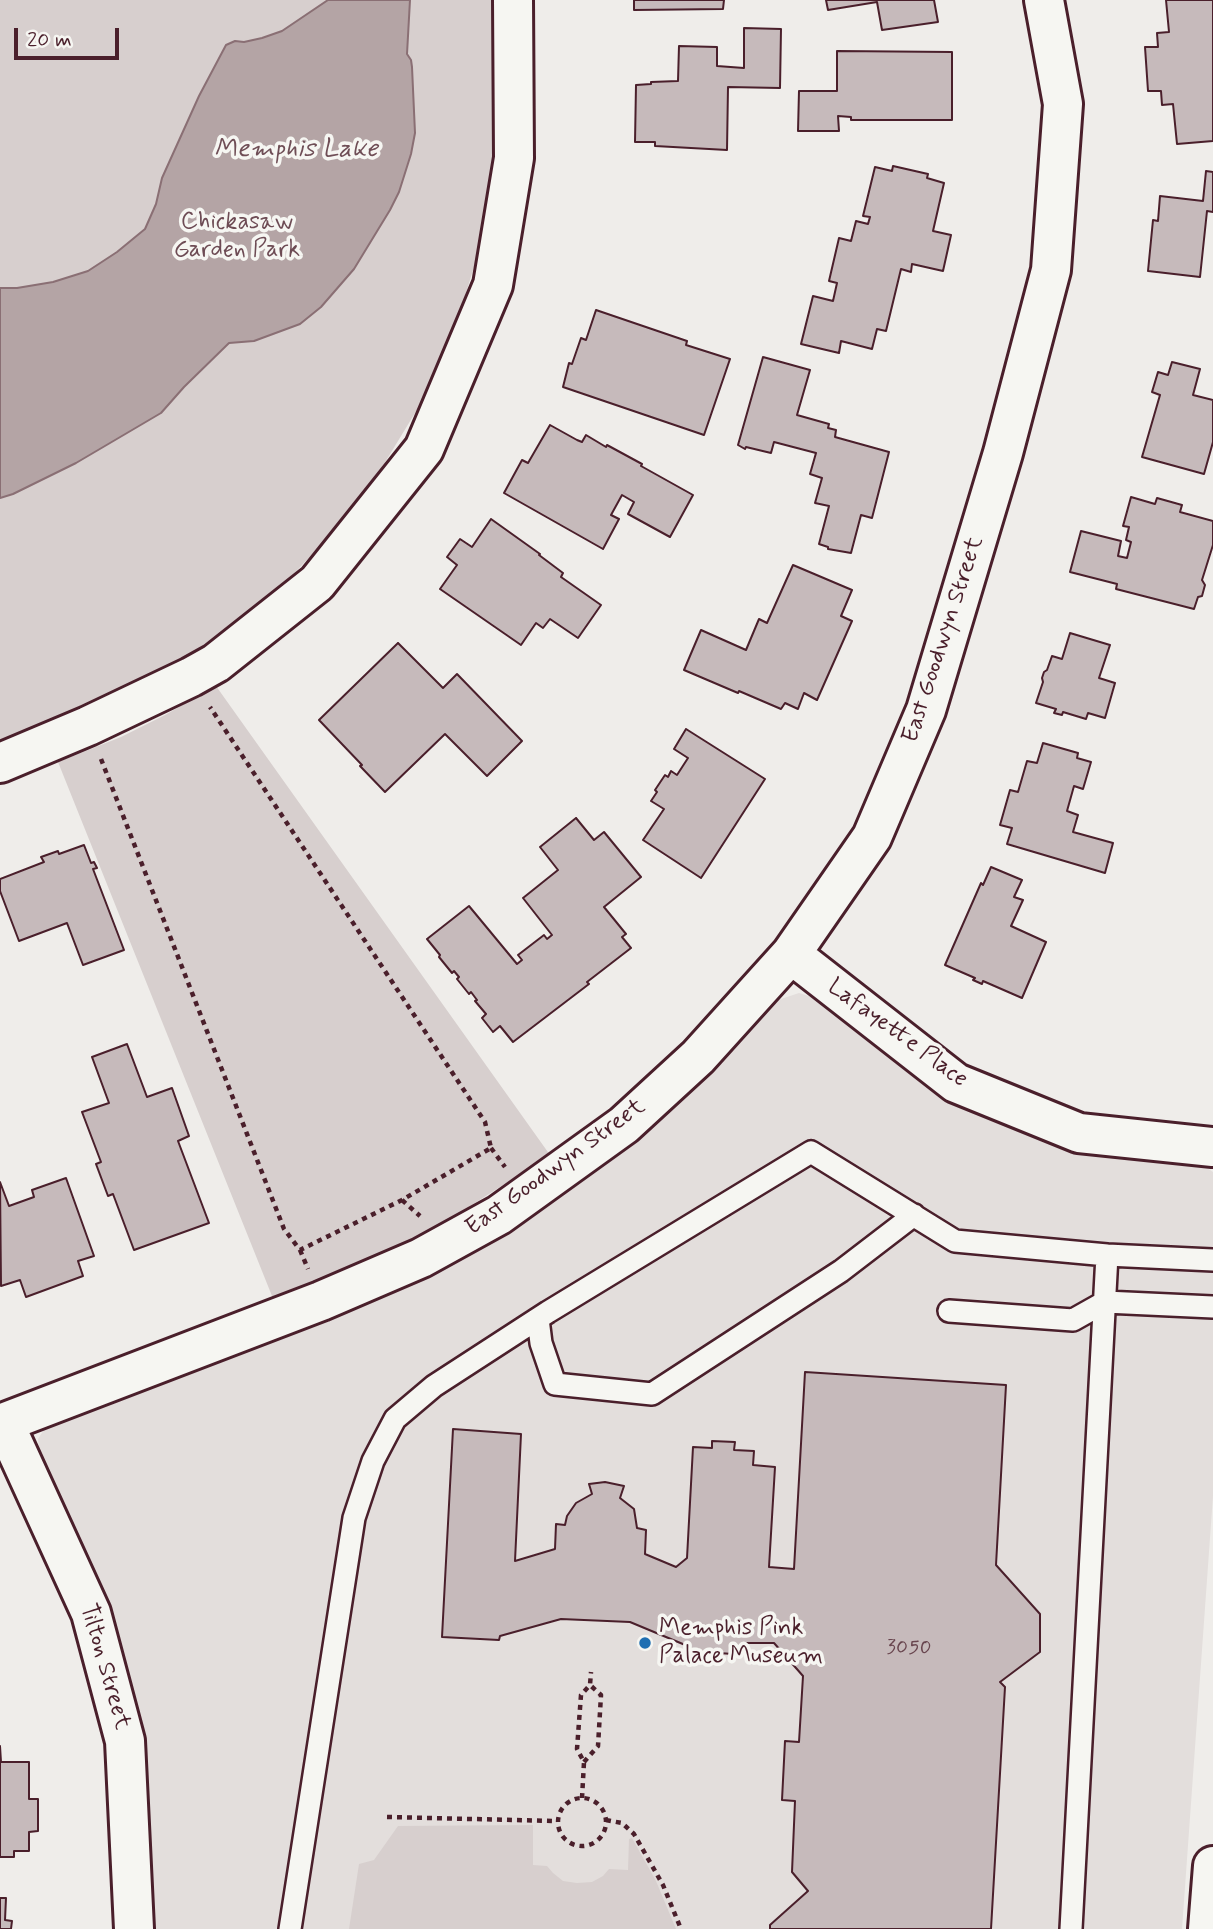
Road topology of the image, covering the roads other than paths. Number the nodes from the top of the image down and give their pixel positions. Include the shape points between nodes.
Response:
1 (513, 0) edge
2 (1044, 0) edge
3 (0, 763) edge
4 (791, 954) junction
5 (1213, 1147) edge
6 (914, 1215) junction
7 (1107, 1255) junction
8 (1213, 1260) edge
9 (1105, 1302) junction
10 (1213, 1307) edge
11 (949, 1311) dead end
12 (538, 1319) junction
13 (2, 1424) edge
14 (1213, 1866) edge
15 (134, 1929) edge
16 (290, 1929) edge
17 (1071, 1929) edge
18 (1208, 1929) edge

1 - 3 street via 514,158 493,285 424,449 317,583 216,663
2 - 4 street, East Goodwyn Street via 1063,104 1051,270 1003,453 926,710 872,837
4 - 5 street, Lafayette Place via 956,1083 1079,1133
4 - 13 street, East Goodwyn Street via 698,1057 624,1125 499,1215 421,1258 321,1301
6 - 7 lane via 955,1241
6 - 12 lane via 811,1152
6 - 12 lane via 841,1271 652,1394 555,1384
7 - 8 lane
7 - 9 lane
9 - 10 lane
9 - 11 lane via 1073,1320
9 - 17 lane
12 - 16 lane via 434,1386 395,1419 373,1461 354,1518
13 - 15 street, Tilton Street via 92,1613 125,1741
14 - 18 street

